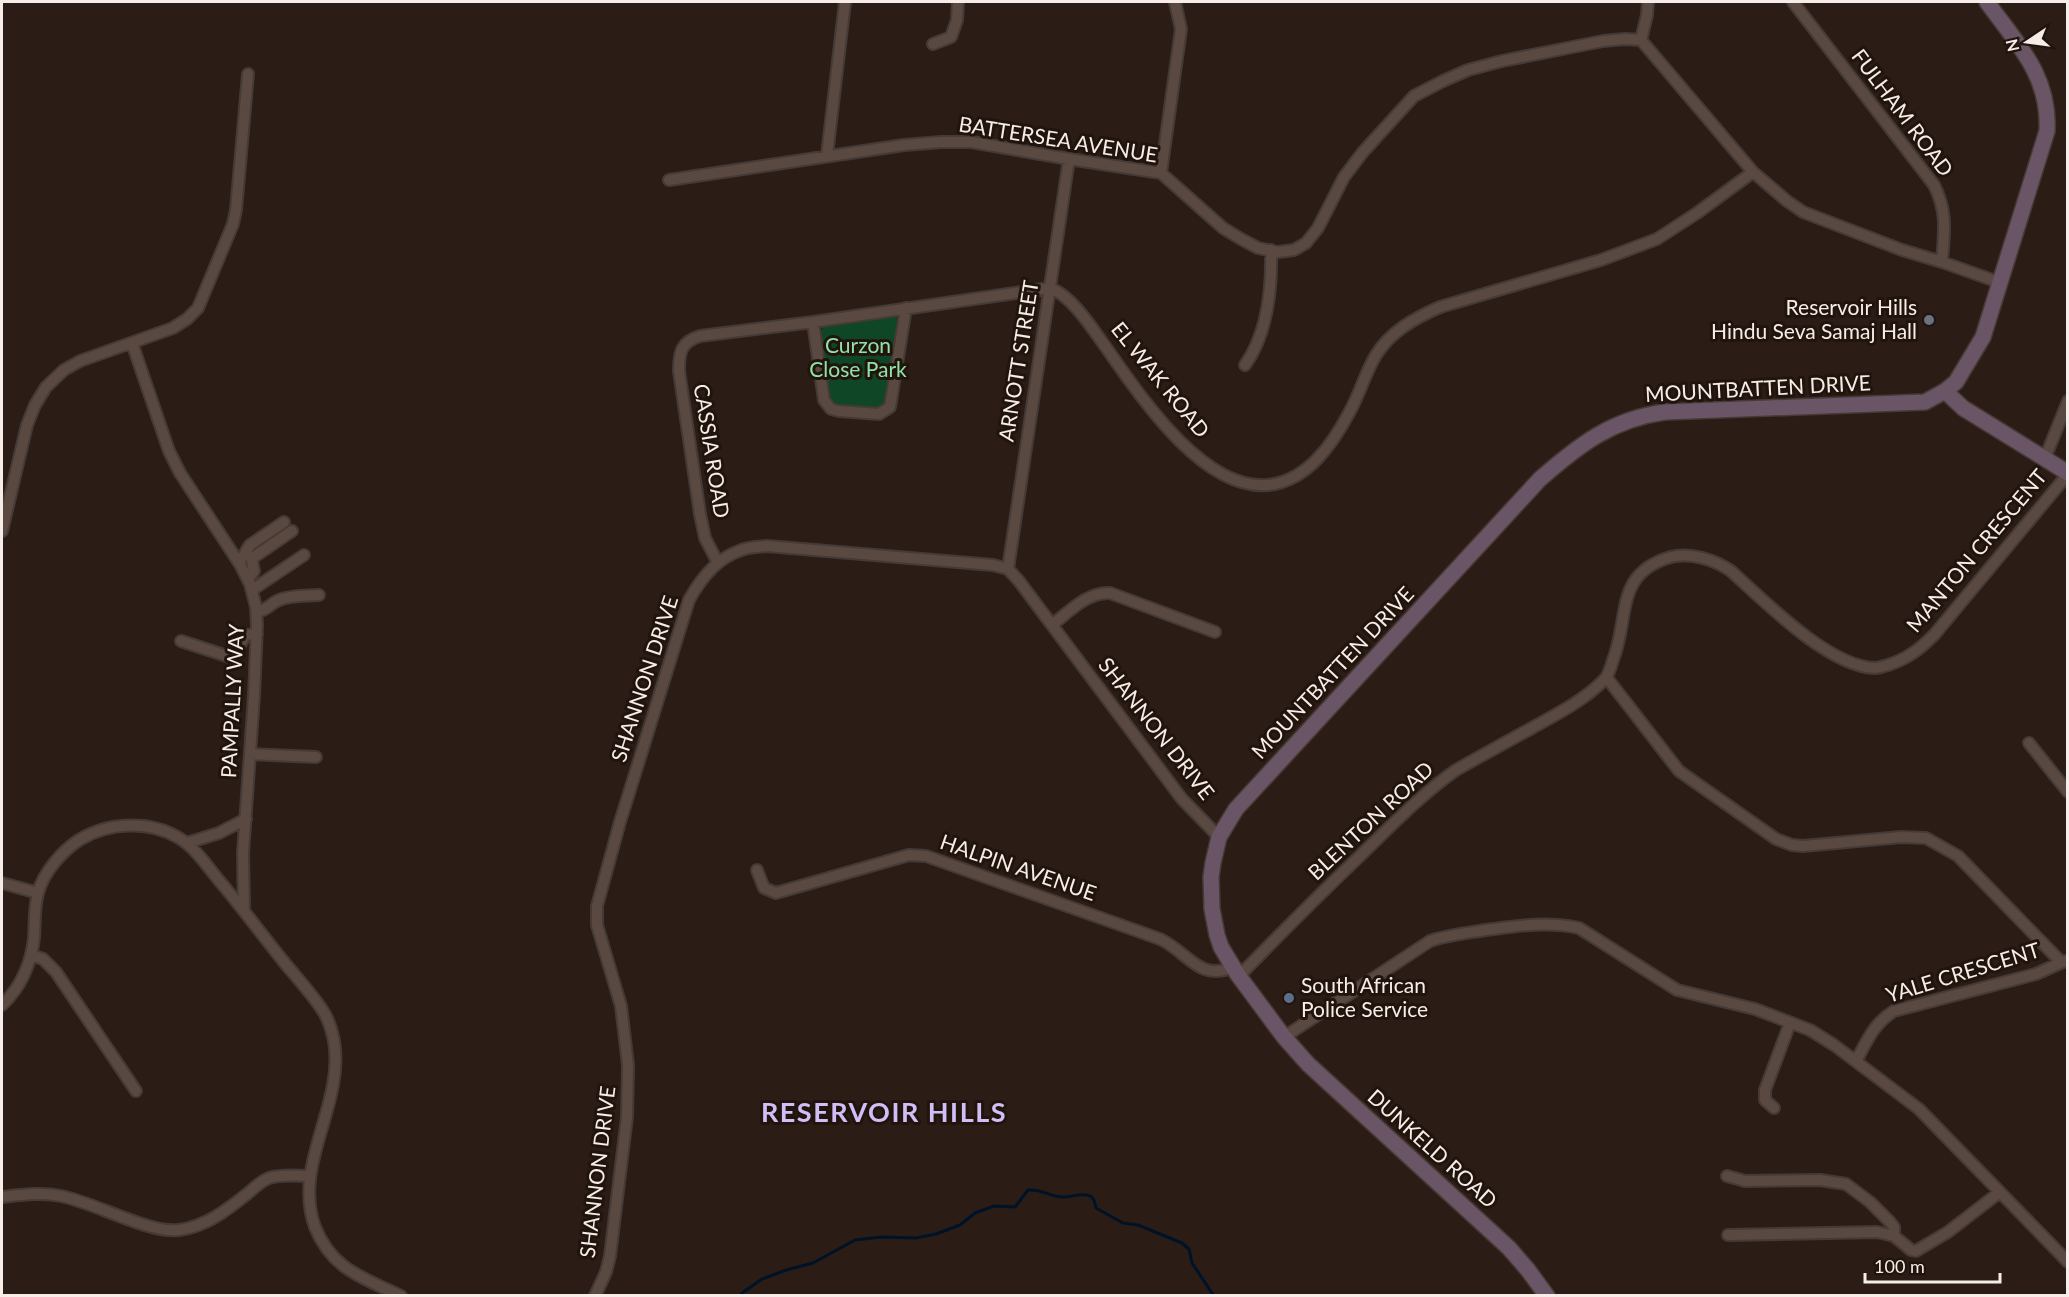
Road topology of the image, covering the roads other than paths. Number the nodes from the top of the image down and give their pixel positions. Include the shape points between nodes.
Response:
1 (845, 2) edge
2 (958, 2) edge
3 (1175, 2) edge
4 (1648, 2) edge
5 (1793, 2) edge
6 (1988, 2) edge
7 (1641, 40) junction
8 (933, 44) dead end
9 (248, 74) dead end
10 (827, 155) junction
11 (1069, 159) junction
12 (1161, 172) junction
13 (1753, 172) junction
14 (669, 180) dead end
15 (1271, 250) junction
16 (1942, 262) junction
17 (2001, 283) junction
18 (1050, 288) junction
19 (906, 308) junction
20 (813, 322) junction
21 (132, 343) junction
22 (1245, 365) dead end
23 (1945, 392) junction
24 (2067, 401) edge
25 (1925, 402) junction
26 (1963, 408) junction
27 (2045, 458) junction
28 (2067, 473) edge
29 (284, 522) dead end
30 (2, 531) edge
31 (292, 531) dead end
32 (304, 555) dead end
33 (239, 562) junction
34 (718, 563) junction
35 (1008, 568) junction
36 (250, 584) junction
37 (319, 595) dead end
38 (257, 612) junction
39 (1052, 625) junction
40 (1215, 632) dead end
41 (257, 634) junction
42 (181, 641) dead end
43 (1606, 678) junction
44 (2029, 743) dead end
45 (250, 754) junction
46 (316, 757) dead end
47 (2067, 792) edge
48 (246, 819) junction
49 (1219, 837) junction
50 (187, 843) junction
51 (757, 870) dead end
52 (2, 883) edge
53 (38, 893) junction
54 (244, 911) junction
55 (31, 955) junction
56 (2064, 961) edge
57 (1235, 971) junction
58 (2, 1005) edge
59 (1790, 1023) junction
60 (1284, 1037) junction
61 (1856, 1060) junction
62 (136, 1091) dead end
63 (1774, 1108) dead end
64 (310, 1176) junction
65 (1727, 1176) dead end
66 (2000, 1192) junction
67 (2, 1197) edge
68 (1728, 1235) dead end
69 (1894, 1236) junction
70 (2067, 1262) edge
71 (401, 1296) edge
72 (595, 1296) edge
73 (1547, 1296) edge

1 - 10 street
2 - 8 street via 951,37
3 - 12 street via 1181,29
4 - 7 street
5 - 16 street, FULHAM ROAD via 1934,185 1944,217
6 - 17 main road, MOUNTBATTEN DRIVE via 2033,66 2048,111 2047,131
7 - 13 street
7 - 15 street, BATTERSEA AVENUE via 1603,41 1502,61 1468,70 1414,96 1344,177 1306,243 1294,250
9 - 21 street via 236,210 204,296 187,319
10 - 11 street, BATTERSEA AVENUE via 904,145 971,142
10 - 14 street, BATTERSEA AVENUE
11 - 12 street, BATTERSEA AVENUE
11 - 18 street, ARNOTT STREET
12 - 15 street, BATTERSEA AVENUE via 1223,228 1257,248
13 - 16 street via 1803,212
13 - 18 street, EL WAK ROAD via 1657,239 1415,317 1376,355 1349,414 1324,451 1304,472 1267,485 1242,483 1214,470 1178,441 1088,321 1058,290
15 - 22 street via 1268,307 1255,348
16 - 17 street
17 - 23 main road, MOUNTBATTEN DRIVE via 1983,337 1956,382
18 - 19 street
18 - 35 street, ARNOTT STREET
19 - 20 street
19 - 20 street via 890,407 879,414 839,411 826,405
20 - 34 street, CASSIA ROAD via 700,336 684,343 680,351 700,514 705,538
21 - 30 street via 80,361 46,387 27,424
21 - 33 street, PAMPALLY WAY via 169,451
23 - 25 main road, MOUNTBATTEN DRIVE
23 - 26 main road
24 - 27 street
25 - 26 main road
25 - 49 main road, MOUNTBATTEN DRIVE via 1665,412 1624,421 1591,438 1540,479 1236,809
26 - 27 main road
27 - 28 main road
28 - 43 street, MANTON CRESCENT via 1934,635 1902,661 1875,668 1846,661 1813,642 1717,562 1676,556 1645,568 1634,580
29 - 33 street via 250,545
31 - 36 street via 254,557
32 - 36 street
33 - 36 street, PAMPALLY WAY
34 - 35 street, SHANNON DRIVE via 740,550 767,546
34 - 72 street, SHANNON DRIVE via 689,600 597,906 598,931 623,1018 629,1077 610,1256
35 - 39 street, SHANNON DRIVE
36 - 38 street, PAMPALLY WAY
37 - 38 street via 285,598
38 - 41 street, PAMPALLY WAY
39 - 40 street via 1099,592
39 - 49 street, SHANNON DRIVE via 1182,799
41 - 42 street via 245,635 231,657
41 - 45 street, PAMPALLY WAY
43 - 56 street via 1679,771 1776,839 1803,846 1926,838 1958,856
43 - 57 street, BLENTON ROAD via 1564,710 1442,780 1245,970
44 - 47 street
45 - 46 street
45 - 48 street, PAMPALLY WAY
48 - 50 street
48 - 54 street, PAMPALLY WAY
49 - 57 main road, MOUNTBATTEN DRIVE via 1211,877 1212,909 1221,947
50 - 53 street via 166,832 136,826 91,834 60,857
50 - 54 street
51 - 57 street, HALPIN AVENUE via 764,888 776,893 909,855 926,856 1160,939 1210,973
52 - 53 street
53 - 55 street
54 - 64 street via 330,1024 335,1052 333,1082
55 - 58 street via 18,987
55 - 62 street via 43,959 56,972
56 - 61 street, YALE CRESCENT via 2036,974 1894,1011 1878,1023
57 - 60 main road, MOUNTBATTEN DRIVE
59 - 60 street via 1734,1003 1677,990 1579,928 1545,923 1430,941
59 - 61 street via 1810,1030
59 - 63 street via 1765,1090 1765,1100
60 - 73 main road, DUNKELD ROAD via 1509,1248
61 - 66 street via 1919,1109
64 - 67 street via 267,1179 201,1225 172,1231 63,1196
64 - 71 street via 312,1215 327,1250 346,1269
65 - 69 street via 1745,1181 1820,1180 1846,1184 1890,1222
66 - 69 street via 1921,1249 1911,1250
66 - 70 street
68 - 69 street via 1877,1232

